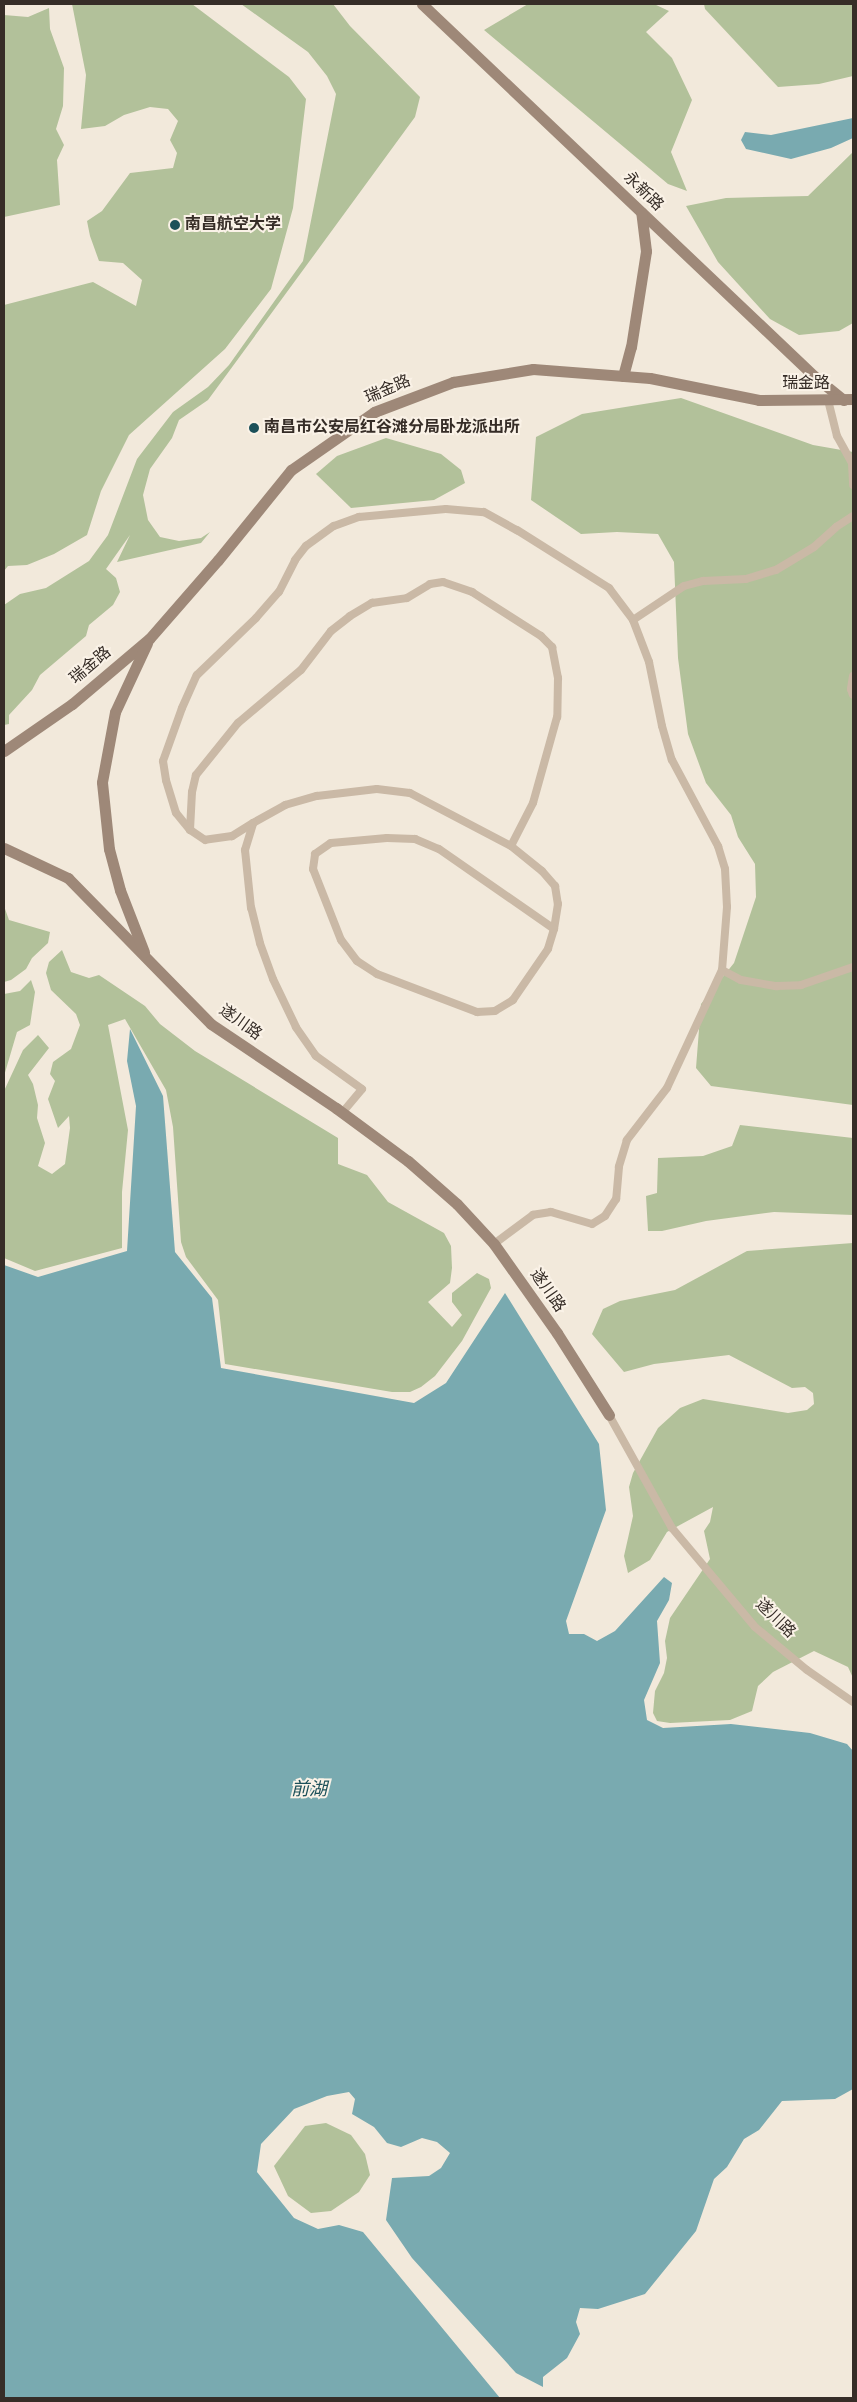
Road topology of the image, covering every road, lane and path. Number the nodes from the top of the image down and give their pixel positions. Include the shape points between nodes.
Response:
1 (422, 4) edge
2 (641, 212) junction
3 (622, 376) junction
4 (849, 399) edge
5 (828, 400) junction
6 (853, 485) edge
7 (853, 516) edge
8 (633, 620) junction
9 (148, 639) junction
10 (853, 676) edge
11 (853, 695) edge
12 (4, 751) edge
13 (253, 823) junction
14 (190, 830) junction
15 (511, 846) junction
16 (4, 848) edge
17 (554, 928) junction
18 (147, 959) junction
19 (853, 967) edge
20 (722, 970) junction
21 (342, 1113) junction
22 (494, 1244) junction
23 (609, 1415) joint
24 (853, 1702) edge

1 - 2 street, 永新路
2 - 3 street via 646,251 631,347
2 - 4 street, 永新路 via 814,376
3 - 5 street, 瑞金路 via 650,378 759,400
3 - 9 street, 瑞金路 via 533,369 453,382 374,412 291,470
4 - 5 street, 瑞金路
5 - 6 street via 837,436 852,463
7 - 8 street via 814,548 776,570 746,579 703,581 684,586
8 - 14 street via 609,588 484,512 446,509 407,512 359,517 334,526 306,546 279,592 197,675 163,761 176,813
8 - 20 street via 649,662 672,760 718,846 725,869 727,907
9 - 12 street, 瑞金路 via 72,704
9 - 18 street, 遂川路 via 115,712 102,782 109,849 120,890
10 - 11 street
13 - 14 street via 232,836 205,840
13 - 15 street via 285,805 309,798 377,789 410,793
13 - 21 street via 245,850 251,908 260,943 296,1027 316,1056 362,1089
14 - 15 street via 196,775 238,723 301,670 332,631 372,603 407,598 430,584 444,582 472,592 541,636 552,647 558,678 557,717 533,803
15 - 17 street via 555,886 558,904
16 - 18 street, 遂川路 via 68,878
17 - 17 street via 548,949 512,1000 495,1011 477,1012 377,974 357,961 341,940 313,869 316,854 331,843 414,839 439,849
18 - 21 street, 遂川路 via 212,1024
19 - 20 street via 801,985 776,986 740,980
20 - 22 street via 667,1088 627,1140 619,1166 616,1198 605,1216 592,1224 551,1212 533,1215
21 - 22 street, 遂川路 via 408,1161 457,1204
22 - 23 street, 遂川路 via 557,1333
23 - 24 street, 遂川路 via 672,1528 755,1627 807,1670

